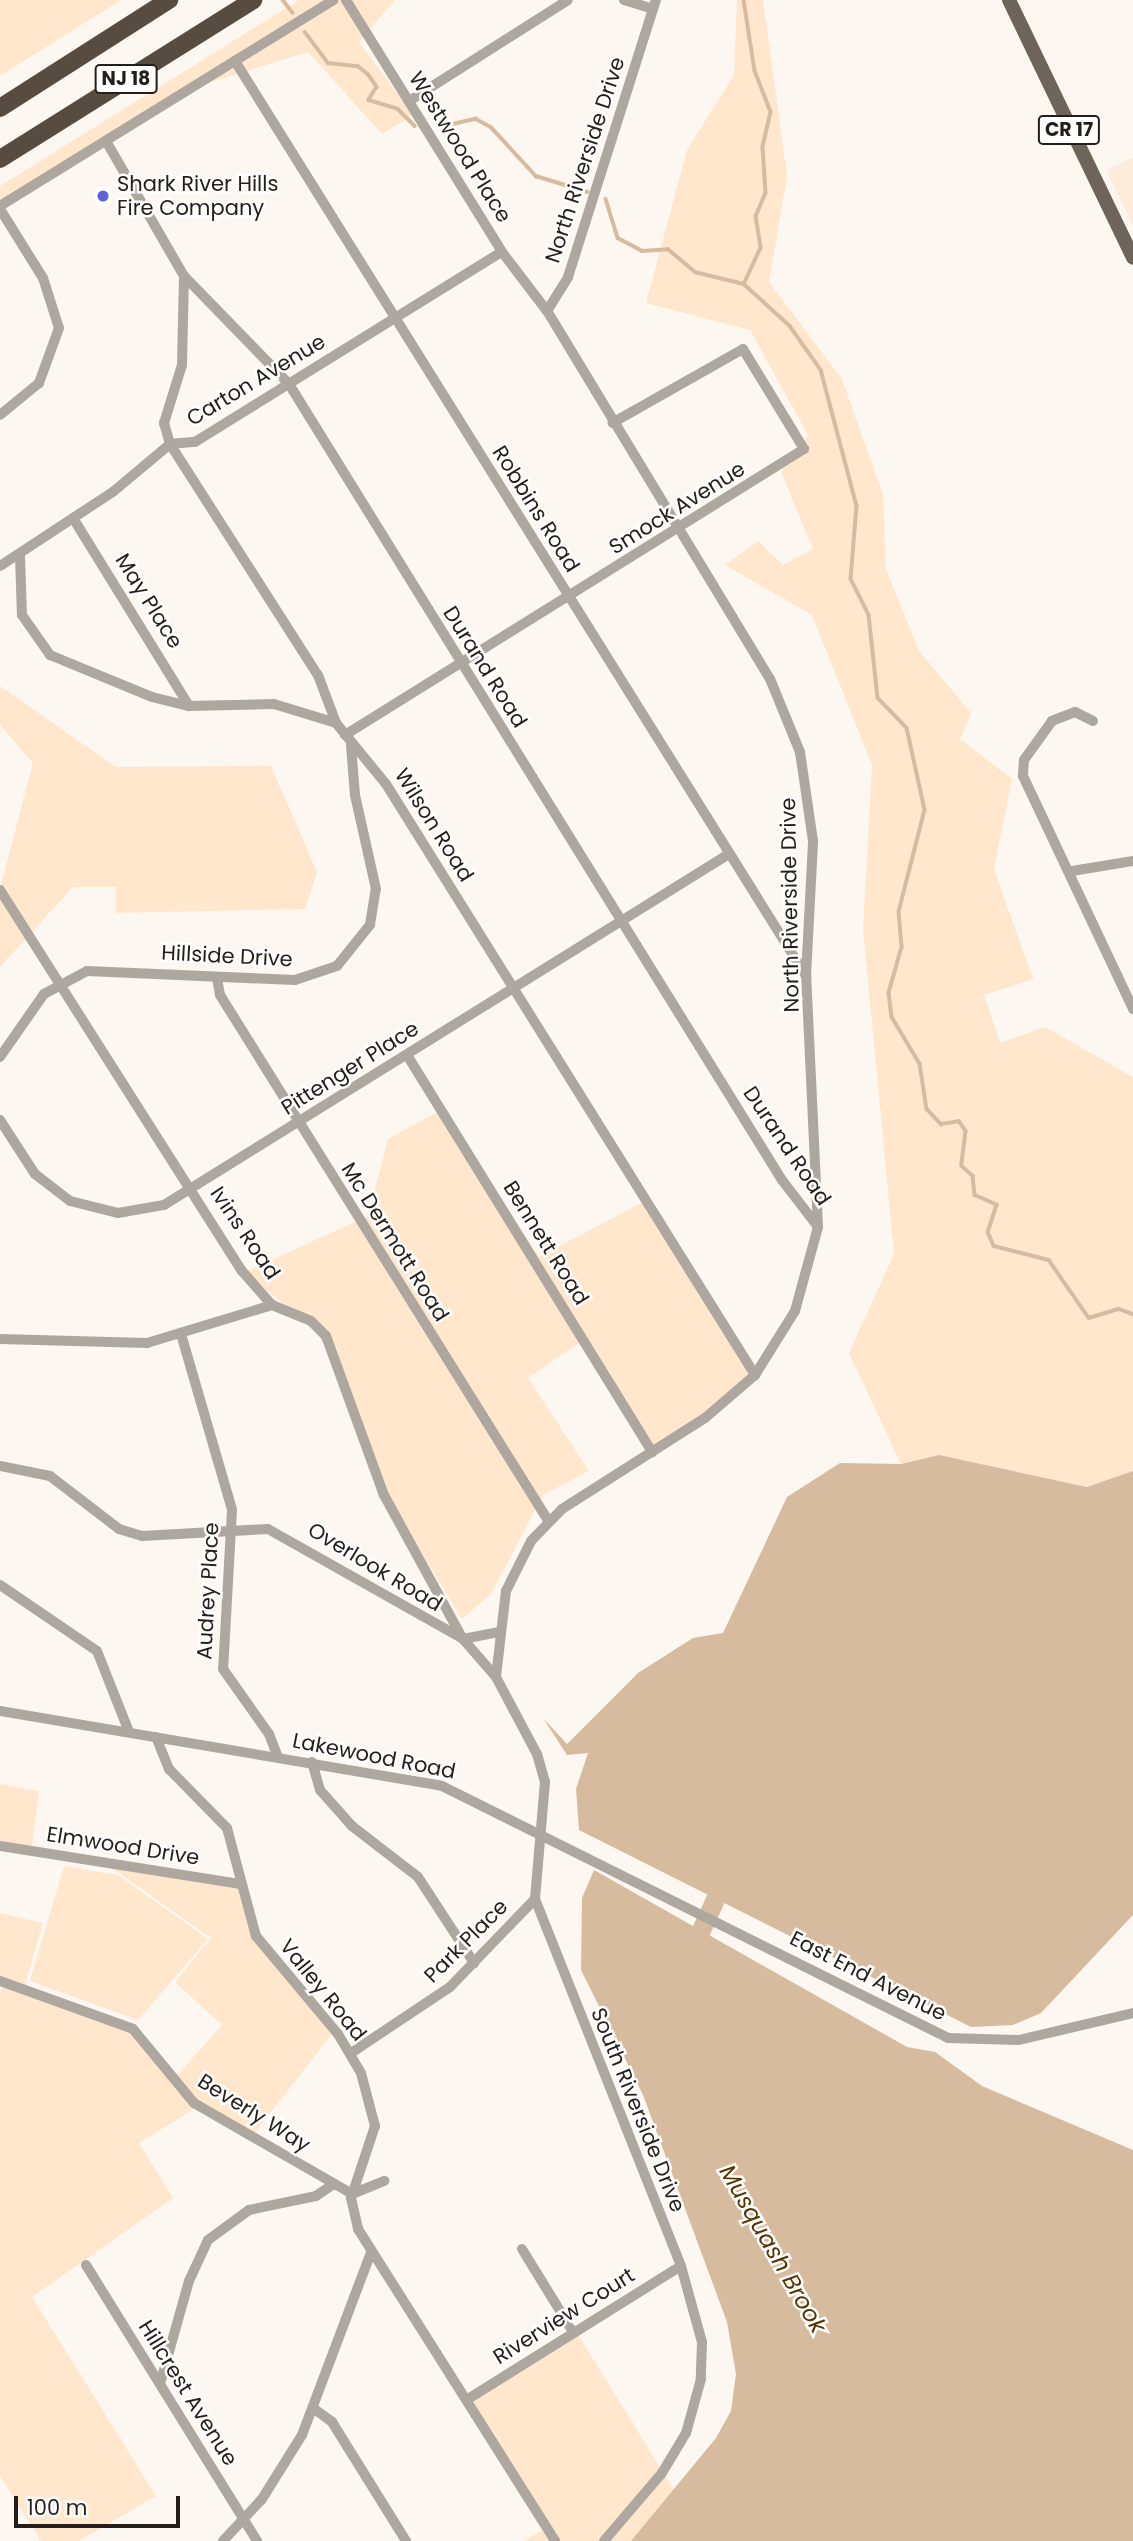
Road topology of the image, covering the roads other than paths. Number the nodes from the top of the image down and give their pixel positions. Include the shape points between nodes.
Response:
1 (169, 0) edge
2 (253, 0) edge
3 (333, 0) edge
4 (346, 0) edge
5 (568, 0) edge
6 (624, 0) edge
7 (1009, 0) edge
8 (655, 5) edge
9 (235, 61) junction
10 (409, 101) junction
11 (0, 108) edge
12 (106, 141) junction
13 (0, 159) edge
14 (0, 207) edge
15 (502, 252) junction
16 (1133, 257) edge
17 (184, 276) junction
18 (547, 311) junction
19 (395, 318) junction
20 (289, 384) junction
21 (0, 415) edge
22 (612, 423) junction
23 (170, 444) junction
24 (73, 518) junction
25 (678, 530) junction
26 (20, 555) junction
27 (0, 566) edge
28 (568, 598) junction
29 (461, 665) junction
30 (189, 706) junction
31 (1093, 721) dead end
32 (337, 723) junction
33 (345, 734) junction
34 (351, 745) junction
35 (729, 854) junction
36 (1133, 861) edge
37 (1072, 871) junction
38 (0, 890) edge
39 (622, 922) junction
40 (806, 975) junction
41 (218, 978) junction
42 (62, 980) junction
43 (514, 989) junction
44 (1133, 1009) edge
45 (407, 1055) junction
46 (0, 1057) edge
47 (0, 1120) edge
48 (299, 1123) junction
49 (191, 1189) junction
50 (818, 1227) junction
51 (272, 1305) junction
52 (181, 1334) junction
53 (0, 1339) edge
54 (755, 1374) junction
55 (652, 1452) junction
56 (0, 1466) edge
57 (549, 1522) junction
58 (233, 1529) junction
59 (0, 1585) edge
60 (498, 1632) junction
61 (463, 1639) junction
62 (496, 1677) junction
63 (0, 1711) edge
64 (129, 1732) junction
65 (156, 1737) junction
66 (278, 1757) junction
67 (312, 1762) junction
68 (538, 1832) junction
69 (0, 1846) edge
70 (241, 1884) junction
71 (535, 1899) junction
72 (714, 1919) joint
73 (474, 1963) junction
74 (0, 1981) edge
75 (1133, 2013) edge
76 (351, 2053) junction
77 (385, 2182) dead end
78 (334, 2184) junction
79 (352, 2194) junction
80 (522, 2249) dead end
81 (371, 2252) junction
82 (86, 2265) dead end
83 (681, 2266) junction
84 (573, 2332) junction
85 (160, 2384) junction
86 (468, 2399) junction
87 (313, 2408) junction
88 (244, 2520) junction
89 (223, 2541) edge
90 (257, 2541) edge
91 (406, 2541) edge
92 (555, 2541) edge
93 (604, 2541) edge

1 - 11 highway, NJ 18
2 - 13 highway, NJ 18
3 - 9 street
4 - 10 street, Westwood Place
5 - 10 street
6 - 8 street
7 - 16 main road, CR 17
8 - 18 street, North Riverside Drive via 568,277
9 - 12 street
9 - 19 street, Robbins Road
10 - 15 street, Westwood Place
12 - 14 street
12 - 17 street, Durand Road
14 - 21 street via 47,286 58,328 39,383
15 - 18 street, Westwood Place
15 - 19 street, Carton Avenue
17 - 20 street, Durand Road
17 - 23 street, Wilson Road via 182,365 164,423
18 - 22 street, North Riverside Drive
19 - 20 street, Carton Avenue
19 - 28 street, Robbins Road
20 - 23 street, Carton Avenue via 195,442
20 - 29 street, Durand Road
22 - 25 street, North Riverside Drive
22 - 25 street, Smock Avenue via 738,348 750,353 803,440 800,454
23 - 24 street, Carton Avenue
23 - 32 street, Wilson Road via 318,675
24 - 26 street, Carton Avenue
24 - 30 street, May Place
25 - 28 street, Smock Avenue
25 - 40 street, North Riverside Drive via 770,679 800,752 813,841
26 - 27 street, Carton Avenue
26 - 30 street via 19,603 39,647 91,674
28 - 29 street, Smock Avenue
28 - 35 street, Robbins Road
29 - 33 street, Smock Avenue
29 - 39 street, Durand Road
30 - 32 street via 274,705
31 - 37 street via 1075,712 1052,720 1024,760 1023,776
32 - 33 street, Wilson Road
33 - 34 street, Wilson Road
34 - 41 street, Hillside Drive via 355,795 376,889 365,935 337,966 319,975
34 - 43 street, Wilson Road via 386,784
35 - 39 street, Pittenger Place
35 - 40 street, Robbins Road
36 - 37 street
37 - 44 street
38 - 42 street, Ivins Road
39 - 43 street, Pittenger Place
39 - 50 street, Durand Road
40 - 50 street, North Riverside Drive
41 - 42 street, Hillside Drive via 97,970
41 - 48 street, Mc Dermott Road via 220,995
42 - 46 street, Hillside Drive via 40,998
42 - 49 street, Ivins Road
43 - 45 street, Pittenger Place
43 - 54 street, Wilson Road
45 - 48 street, Pittenger Place
45 - 55 street, Bennett Road
47 - 49 street, Pittenger Place via 41,1182 82,1206 132,1213
48 - 49 street, Pittenger Place
48 - 57 street, Mc Dermott Road
49 - 51 street, Ivins Road via 242,1271
50 - 54 street, North Riverside Drive via 795,1311
51 - 52 street
51 - 61 street, Ivins Road via 311,1321 326,1336 372,1469
52 - 53 street via 141,1343
52 - 58 street, Audrey Place
54 - 55 street, North Riverside Drive
55 - 57 street, North Riverside Drive
56 - 58 street, Overlook Road via 50,1476 119,1530 142,1536
57 - 60 street, North Riverside Drive via 516,1565
58 - 61 street, Overlook Road via 254,1526 284,1535 409,1614
58 - 66 street, Audrey Place via 223,1669
59 - 64 street via 97,1651
60 - 61 street
60 - 62 street, North Riverside Drive
61 - 62 street, Ivins Road
62 - 68 street, South Riverside Drive via 542,1769
63 - 64 street, Lakewood Road
64 - 65 street, Lakewood Road
65 - 66 street, Lakewood Road
65 - 70 street, Valley Road via 169,1769 227,1828
66 - 67 street, Lakewood Road
67 - 68 street, Lakewood Road via 442,1786
67 - 73 street via 320,1790 352,1826 418,1877
68 - 71 street, South Riverside Drive
68 - 72 street, Lakewood Road
69 - 70 street, Elmwood Drive
70 - 76 street, Valley Road via 256,1936
71 - 73 street, Park Place
71 - 83 street, South Riverside Drive
72 - 75 street, East End Avenue via 963,2042 1019,2040
73 - 76 street, Park Place via 430,2004
74 - 78 street, Beverly Way via 133,2029 194,2103
76 - 79 street, Valley Road via 375,2126
77 - 79 street
78 - 79 street, Beverly Way
78 - 85 street via 316,2196 249,2210 208,2240 189,2281
79 - 81 street, Valley Road via 358,2229
80 - 84 street
81 - 86 street
81 - 87 street
82 - 85 street, Hillcrest Avenue
83 - 84 street, Riverview Court
83 - 93 street, South Riverside Drive via 702,2342 694,2408 662,2473
84 - 86 street, Riverview Court
85 - 88 street, Hillcrest Avenue
86 - 92 street
87 - 88 street via 288,2461
87 - 91 street via 332,2422
88 - 89 street
88 - 90 street, Hillcrest Avenue

